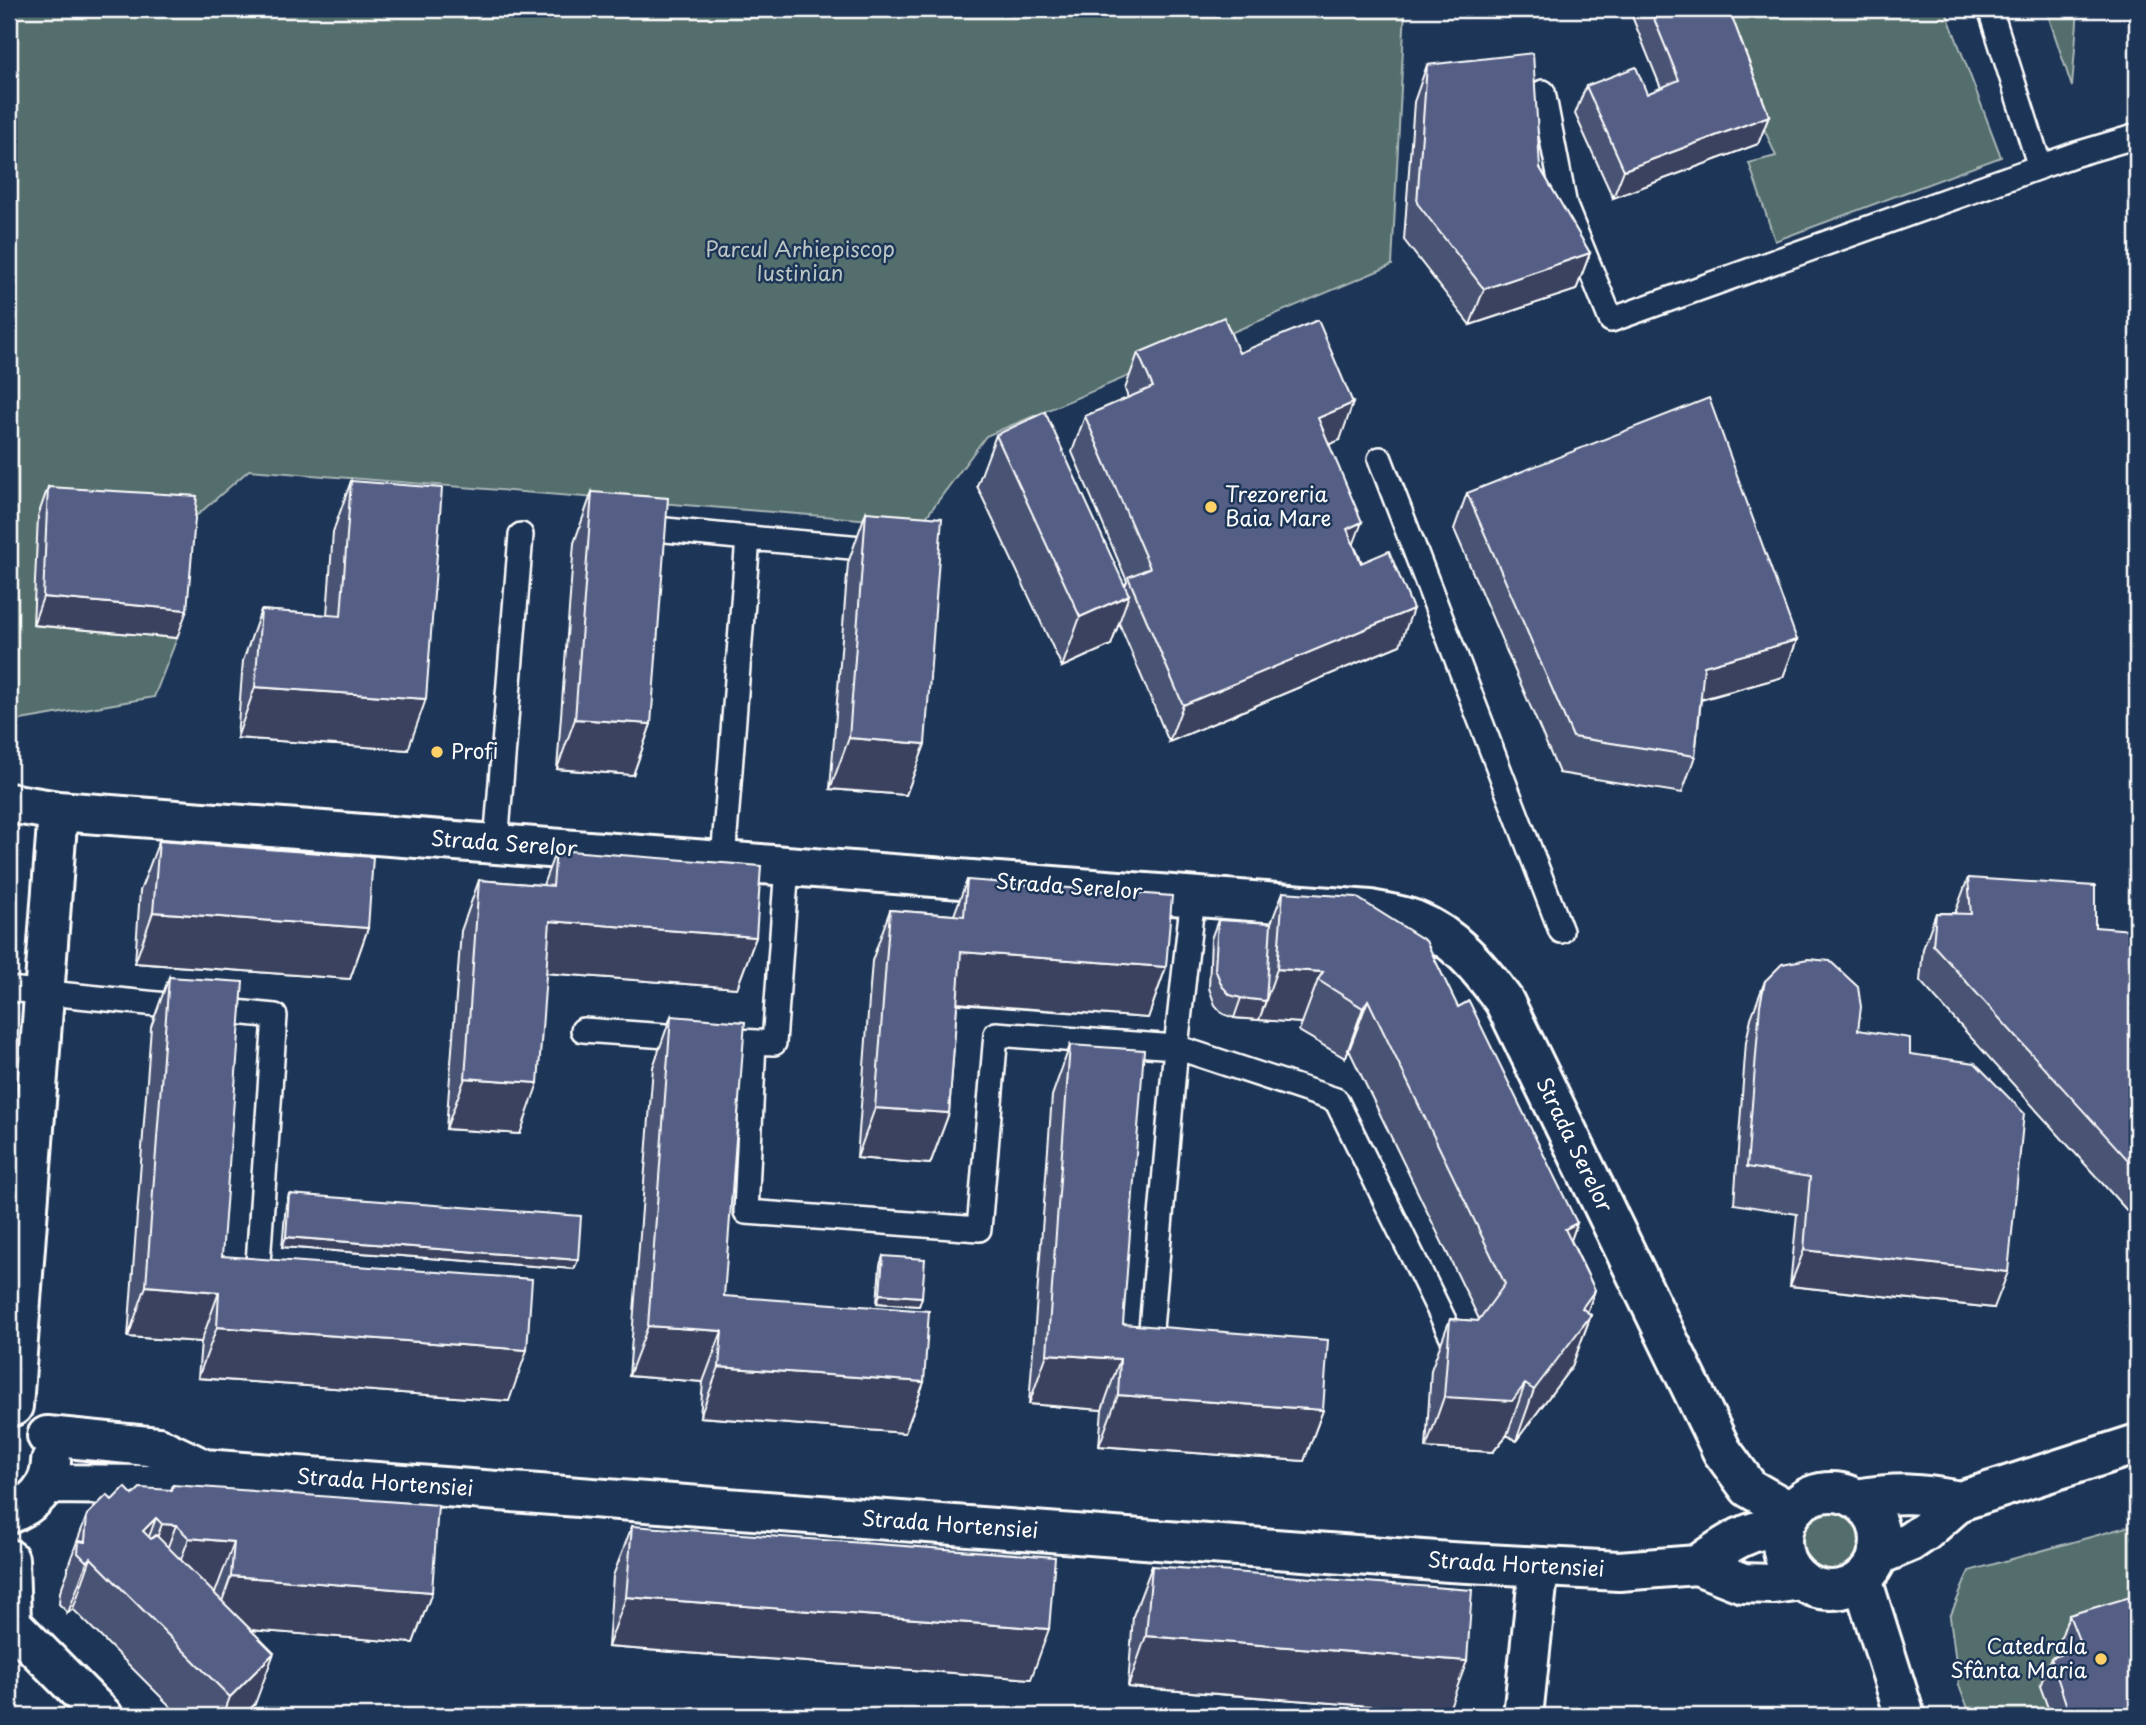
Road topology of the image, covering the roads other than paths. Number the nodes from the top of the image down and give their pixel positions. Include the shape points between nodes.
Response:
1 (1990, 9) edge
2 (1543, 92) dead end
3 (2137, 136) edge
4 (2040, 167) junction
5 (1380, 459) dead end
6 (612, 525) edge
7 (521, 535) dead end
8 (748, 538) junction
9 (911, 552) edge
10 (9, 803) edge
11 (58, 811) junction
12 (496, 844) junction
13 (723, 861) junction
14 (787, 866) junction
15 (1193, 896) junction
16 (1561, 930) dead end
17 (26, 991) edge
18 (583, 1030) dead end
19 (754, 1042) junction
20 (1176, 1047) junction
21 (285, 1280) edge
22 (1150, 1340) edge
23 (1458, 1349) edge
24 (11, 1406) edge
25 (47, 1436) junction
26 (2137, 1444) edge
27 (204, 1469) junction
28 (46, 1484) junction
29 (1857, 1499) junction
30 (1960, 1501) junction
31 (9, 1514) edge
32 (1787, 1519) junction
33 (9, 1559) edge
34 (1697, 1565) junction
35 (1539, 1567) junction
36 (1869, 1568) junction
37 (1801, 1580) junction
38 (9, 1623) edge
39 (103, 1716) edge
40 (1523, 1716) edge
41 (1905, 1716) edge

1 - 4 lane
2 - 4 lane via 1564,206 1611,320
3 - 4 lane
5 - 16 lane
6 - 8 lane
7 - 12 lane
8 - 9 lane
8 - 13 lane
10 - 11 street, Strada Serelor
11 - 12 street, Strada Serelor
11 - 17 street
12 - 13 street, Strada Serelor
13 - 14 street, Strada Serelor
14 - 15 street, Strada Serelor
14 - 19 lane via 774,1043
15 - 20 lane
15 - 32 street, Strada Serelor via 1371,910 1413,920 1447,937 1479,966 1504,1001 1722,1451 1749,1488
17 - 21 lane via 275,1016 257,1278
17 - 24 street
18 - 19 lane
19 - 20 lane via 746,1212 979,1229 996,1034
20 - 22 lane
20 - 23 lane via 1336,1100
24 - 25 street via 35,1420
25 - 27 street, Strada Hortensiei via 158,1447
25 - 28 street via 51,1468
26 - 30 street
27 - 28 street, Strada Hortensiei via 150,1485
27 - 35 street, Strada Hortensiei
28 - 31 street via 36,1498
29 - 30 street via 1918,1493
29 - 32 street via 1829,1492 1814,1495
29 - 36 street via 1877,1524 1880,1541
30 - 36 street
32 - 34 street via 1737,1537
32 - 37 street via 1781,1540 1784,1556
33 - 38 street
34 - 35 street, Strada Hortensiei via 1619,1571
34 - 37 street, Strada Hortensiei via 1743,1583
35 - 40 street
36 - 37 street via 1847,1587 1831,1590
36 - 41 street
38 - 39 street

